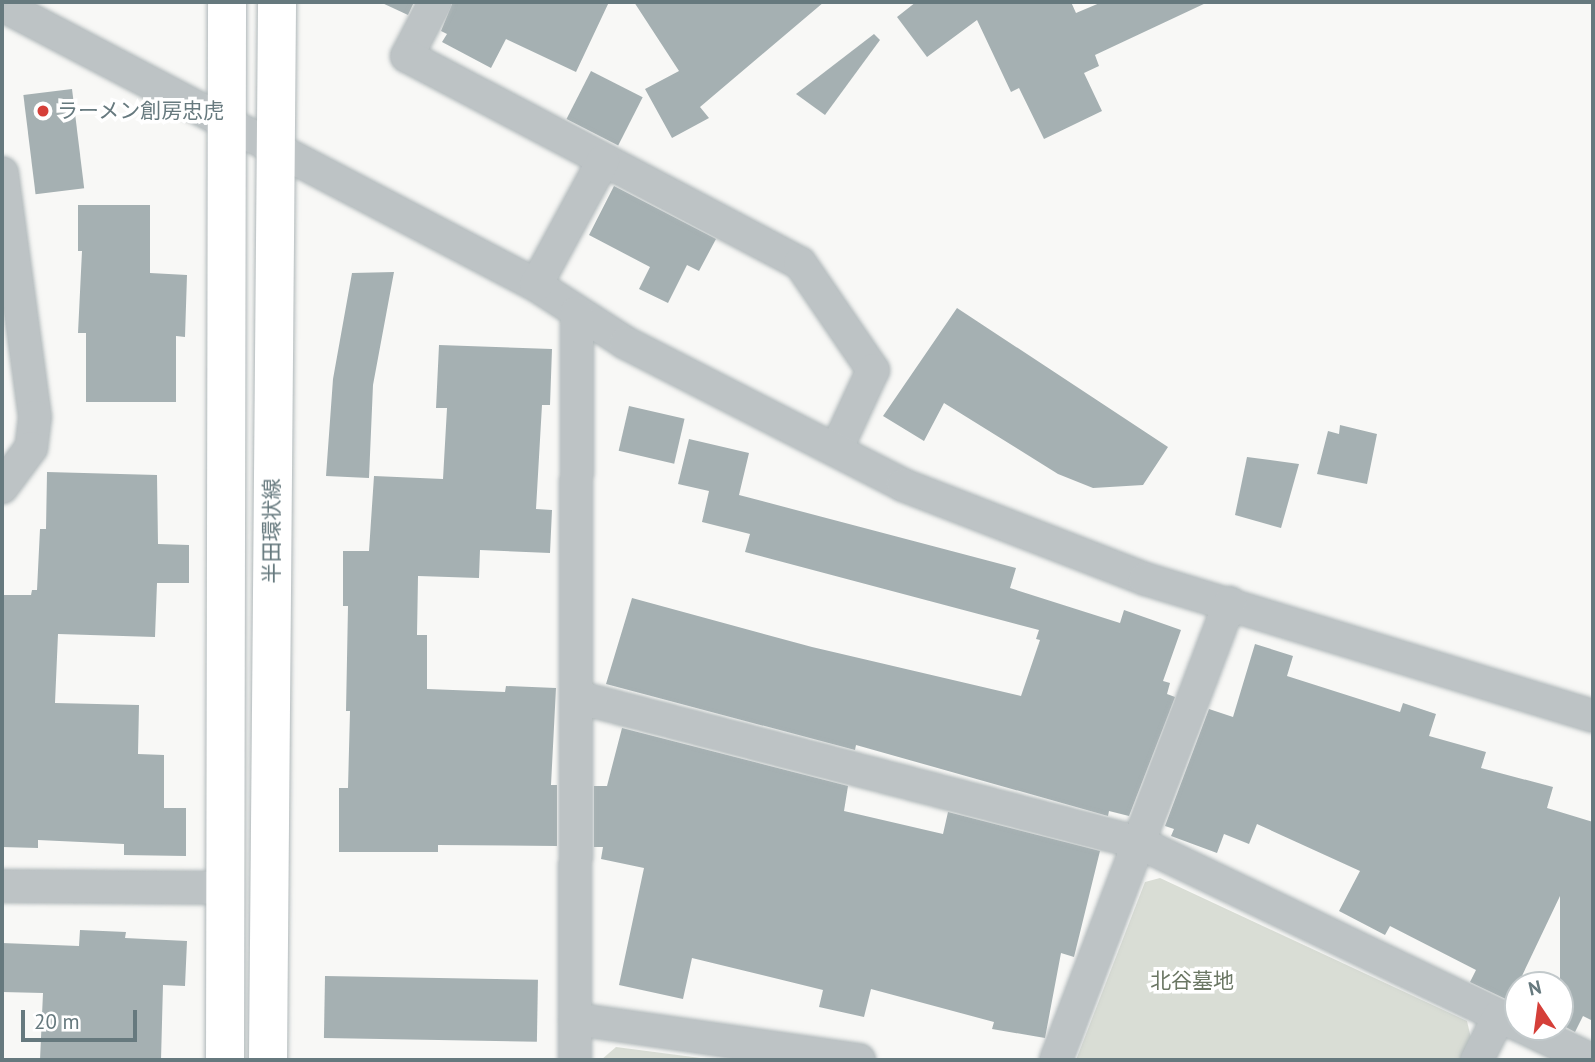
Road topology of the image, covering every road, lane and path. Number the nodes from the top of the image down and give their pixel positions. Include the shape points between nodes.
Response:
1 (227, 2) edge
2 (277, 2) edge
3 (435, 2) edge
4 (2, 5) edge
5 (228, 123) junction
6 (275, 149) junction
7 (603, 161) junction
8 (2, 173) edge
9 (8, 278) edge
10 (536, 285) junction
11 (577, 313) junction
12 (836, 450) junction
13 (2, 487) edge
14 (1230, 603) junction
15 (577, 698) junction
16 (1593, 716) edge
17 (1140, 843) junction
18 (2, 886) edge
19 (226, 888) junction
20 (575, 1018) junction
21 (1504, 1019) edge
22 (1504, 1032) edge
23 (1551, 1041) edge
24 (225, 1060) edge
25 (268, 1060) edge
26 (575, 1060) edge
27 (859, 1060) edge
28 (1056, 1060) edge
29 (1477, 1060) edge
30 (1592, 1060) edge

1 - 5 main road
2 - 6 main road, 半田環状線
3 - 7 street via 407,56
4 - 5 street
5 - 6 street
5 - 19 main road
6 - 10 street
6 - 25 main road, 半田環状線
7 - 10 street
7 - 12 street via 800,262 873,370
8 - 9 street
9 - 13 street via 34,418 31,448
10 - 11 street
11 - 12 street via 626,343
11 - 15 street
12 - 14 street via 995,524 1145,579
14 - 16 street
14 - 17 street
15 - 17 street
15 - 20 street
17 - 21 street
17 - 28 street
18 - 19 street
19 - 24 main road
20 - 26 street
20 - 27 street
22 - 29 street
23 - 30 street

